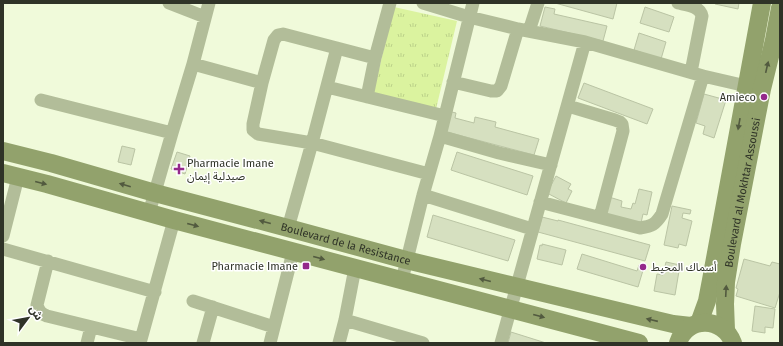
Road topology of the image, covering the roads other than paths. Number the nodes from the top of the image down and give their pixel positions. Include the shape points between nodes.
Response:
1 (169, 3) edge
2 (209, 3) edge
3 (390, 3) edge
4 (423, 3) edge
5 (474, 3) edge
6 (538, 3) edge
7 (678, 3) edge
8 (762, 3) edge
9 (780, 8) edge
10 (205, 17) junction
11 (469, 17) junction
12 (523, 30) junction
13 (777, 40) edge
14 (585, 42) junction
15 (337, 48) junction
16 (375, 58) junction
17 (193, 64) junction
18 (697, 74) junction
19 (454, 82) junction
20 (262, 83) junction
21 (327, 87) junction
22 (754, 88) junction
23 (367, 97) junction
24 (41, 100) dead end
25 (568, 106) junction
26 (444, 116) junction
27 (172, 133) junction
28 (440, 136) junction
29 (312, 143) junction
30 (3, 151) edge
31 (551, 165) junction
32 (429, 174) junction
33 (10, 175) edge
34 (155, 193) junction
35 (423, 195) junction
36 (540, 202) junction
37 (150, 213) junction
38 (600, 217) junction
39 (174, 220) junction
40 (288, 228) junction
41 (532, 229) junction
42 (3, 236) edge
43 (3, 248) edge
44 (293, 252) junction
45 (406, 260) junction
46 (48, 261) junction
47 (355, 268) junction
48 (402, 280) junction
49 (516, 287) junction
50 (155, 292) junction
51 (193, 301) dead end
52 (212, 307) junction
53 (510, 309) junction
54 (345, 320) junction
55 (695, 325) junction
56 (91, 327) junction
57 (274, 327) junction
58 (734, 338) edge
59 (141, 341) edge
60 (87, 343) edge
61 (204, 343) edge
62 (270, 343) edge
63 (339, 343) edge
64 (423, 343) edge
65 (501, 343) edge
66 (639, 343) edge
67 (678, 343) edge

1 - 10 street
2 - 10 street
3 - 16 street
4 - 11 street
5 - 11 street
6 - 12 street
7 - 18 street via 694,7 701,12
8 - 22 main road, Boulevard al Mokhtar Assoussi
9 - 13 main road, Boulevard al Mokhtar Assoussi
10 - 17 street
11 - 12 street
11 - 19 street
12 - 14 street
12 - 19 street via 502,86 497,92
22 -> 13 main road, Boulevard al Mokhtar Assoussi
14 - 18 street
14 - 25 street
15 - 16 street
15 - 20 street via 283,34 278,35 274,40
15 - 21 street
16 - 23 street
17 - 20 street
17 - 27 street
18 - 22 street
18 - 38 street via 658,222 640,228
19 - 26 street
20 - 29 street via 253,130 258,134
21 - 23 street
21 - 29 street
22 -> 55 main road, Boulevard al Mokhtar Assoussi via 707,301
58 -> 22 main road, Boulevard al Mokhtar Assoussi via 725,304 726,282
23 - 26 street
24 - 27 street
25 - 31 street
25 - 38 street via 622,124 623,131
26 - 28 street
27 - 34 street
28 - 31 street
28 - 32 street
29 - 32 street
29 - 40 street
34 -> 30 main road, Boulevard de la Resistance
31 - 36 street
32 - 35 street
33 -> 37 main road, Boulevard de la Resistance
33 - 42 street
34 - 37 street
40 -> 34 main road, Boulevard de la Resistance
35 - 41 street
35 - 45 street
36 - 38 street
36 - 41 street
37 - 39 main road, Boulevard de la Resistance
39 -> 44 main road, Boulevard de la Resistance
39 - 50 street
40 - 45 main road, Boulevard de la Resistance
41 - 49 street
43 - 46 street
44 -> 47 main road, Boulevard de la Resistance
44 - 57 street
45 - 48 street
49 -> 45 main road, Boulevard de la Resistance
46 - 50 street
46 - 56 street via 38,299 38,310 47,316
47 - 48 main road, Boulevard de la Resistance
47 - 54 street
48 - 53 main road, Boulevard de la Resistance
49 - 53 street
55 -> 49 main road, Boulevard de la Resistance via 673,324
50 - 59 street
51 - 52 street
52 - 57 street
52 - 61 street
53 - 65 street
53 -> 66 main road, Boulevard de la Resistance
54 - 63 street
54 - 64 street
55 - 58 main road, Boulevard de la Resistance via 709,322
55 - 67 main road, Boulevard al Mokhtar Assoussi via 684,332
56 - 59 street
56 - 60 street
57 - 62 street

